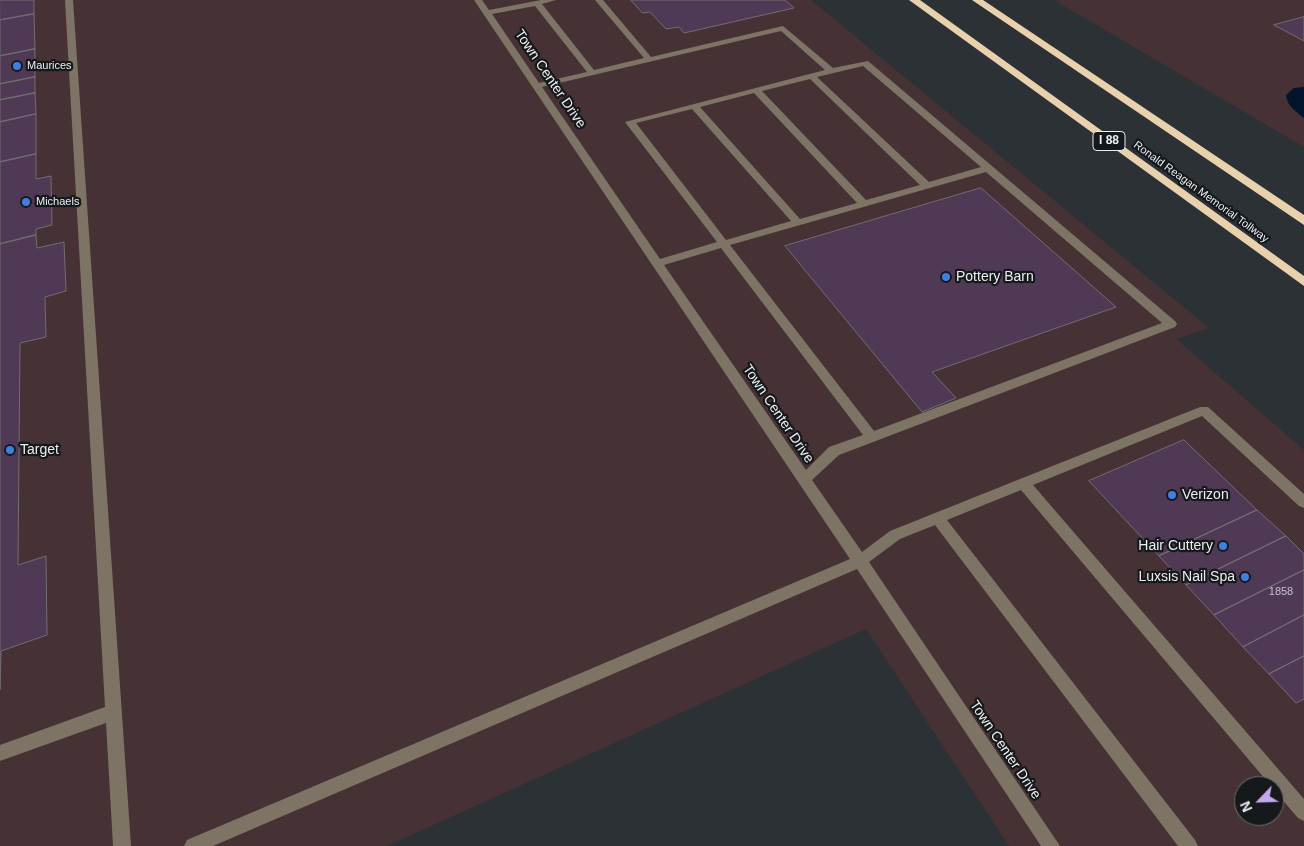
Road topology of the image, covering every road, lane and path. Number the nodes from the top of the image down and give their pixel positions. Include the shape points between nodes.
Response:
1 (68, 0) edge
2 (478, 0) edge
3 (552, 0) edge
4 (599, 0) edge
5 (914, 0) edge
6 (977, 0) edge
7 (537, 3) junction
8 (487, 13) junction
9 (650, 60) junction
10 (831, 71) junction
11 (592, 73) junction
12 (812, 76) junction
13 (536, 86) junction
14 (756, 90) junction
15 (694, 106) junction
16 (989, 168) junction
17 (927, 186) junction
18 (864, 204) junction
19 (1304, 221) edge
20 (798, 223) junction
21 (724, 244) junction
22 (657, 263) junction
23 (1304, 282) edge
24 (871, 436) junction
25 (804, 480) junction
26 (1023, 483) junction
27 (1304, 502) edge
28 (938, 518) junction
29 (860, 561) junction
30 (114, 712) junction
31 (0, 753) edge
32 (1304, 812) edge
33 (122, 846) edge
34 (193, 846) edge
35 (1051, 846) edge
36 (1189, 846) edge

1 - 30 street
2 - 8 street, Town Center Drive
3 - 7 street
4 - 9 street
5 - 23 highway, Ronald Reagan Memorial Tollway / I 88
6 - 19 highway
7 - 8 street
7 - 11 street
8 - 13 street, Town Center Drive
9 - 10 street via 784,28
9 - 11 street
10 - 12 street
10 - 16 street via 865,63
11 - 13 street
12 - 14 street
12 - 17 street
13 - 22 street, Town Center Drive
14 - 15 street
14 - 18 street
15 - 20 street
15 - 21 street via 630,122
16 - 17 street
16 - 24 street via 1171,324
17 - 18 street
18 - 20 street
20 - 21 street
21 - 22 street
21 - 24 street
22 - 25 street, Town Center Drive
24 - 25 street via 834,451
25 - 29 street, Town Center Drive
26 - 27 street via 1204,410
26 - 28 street
26 - 32 street
28 - 29 street via 895,535
28 - 36 street
29 - 34 street
29 - 35 street, Town Center Drive
30 - 31 street
30 - 33 street

